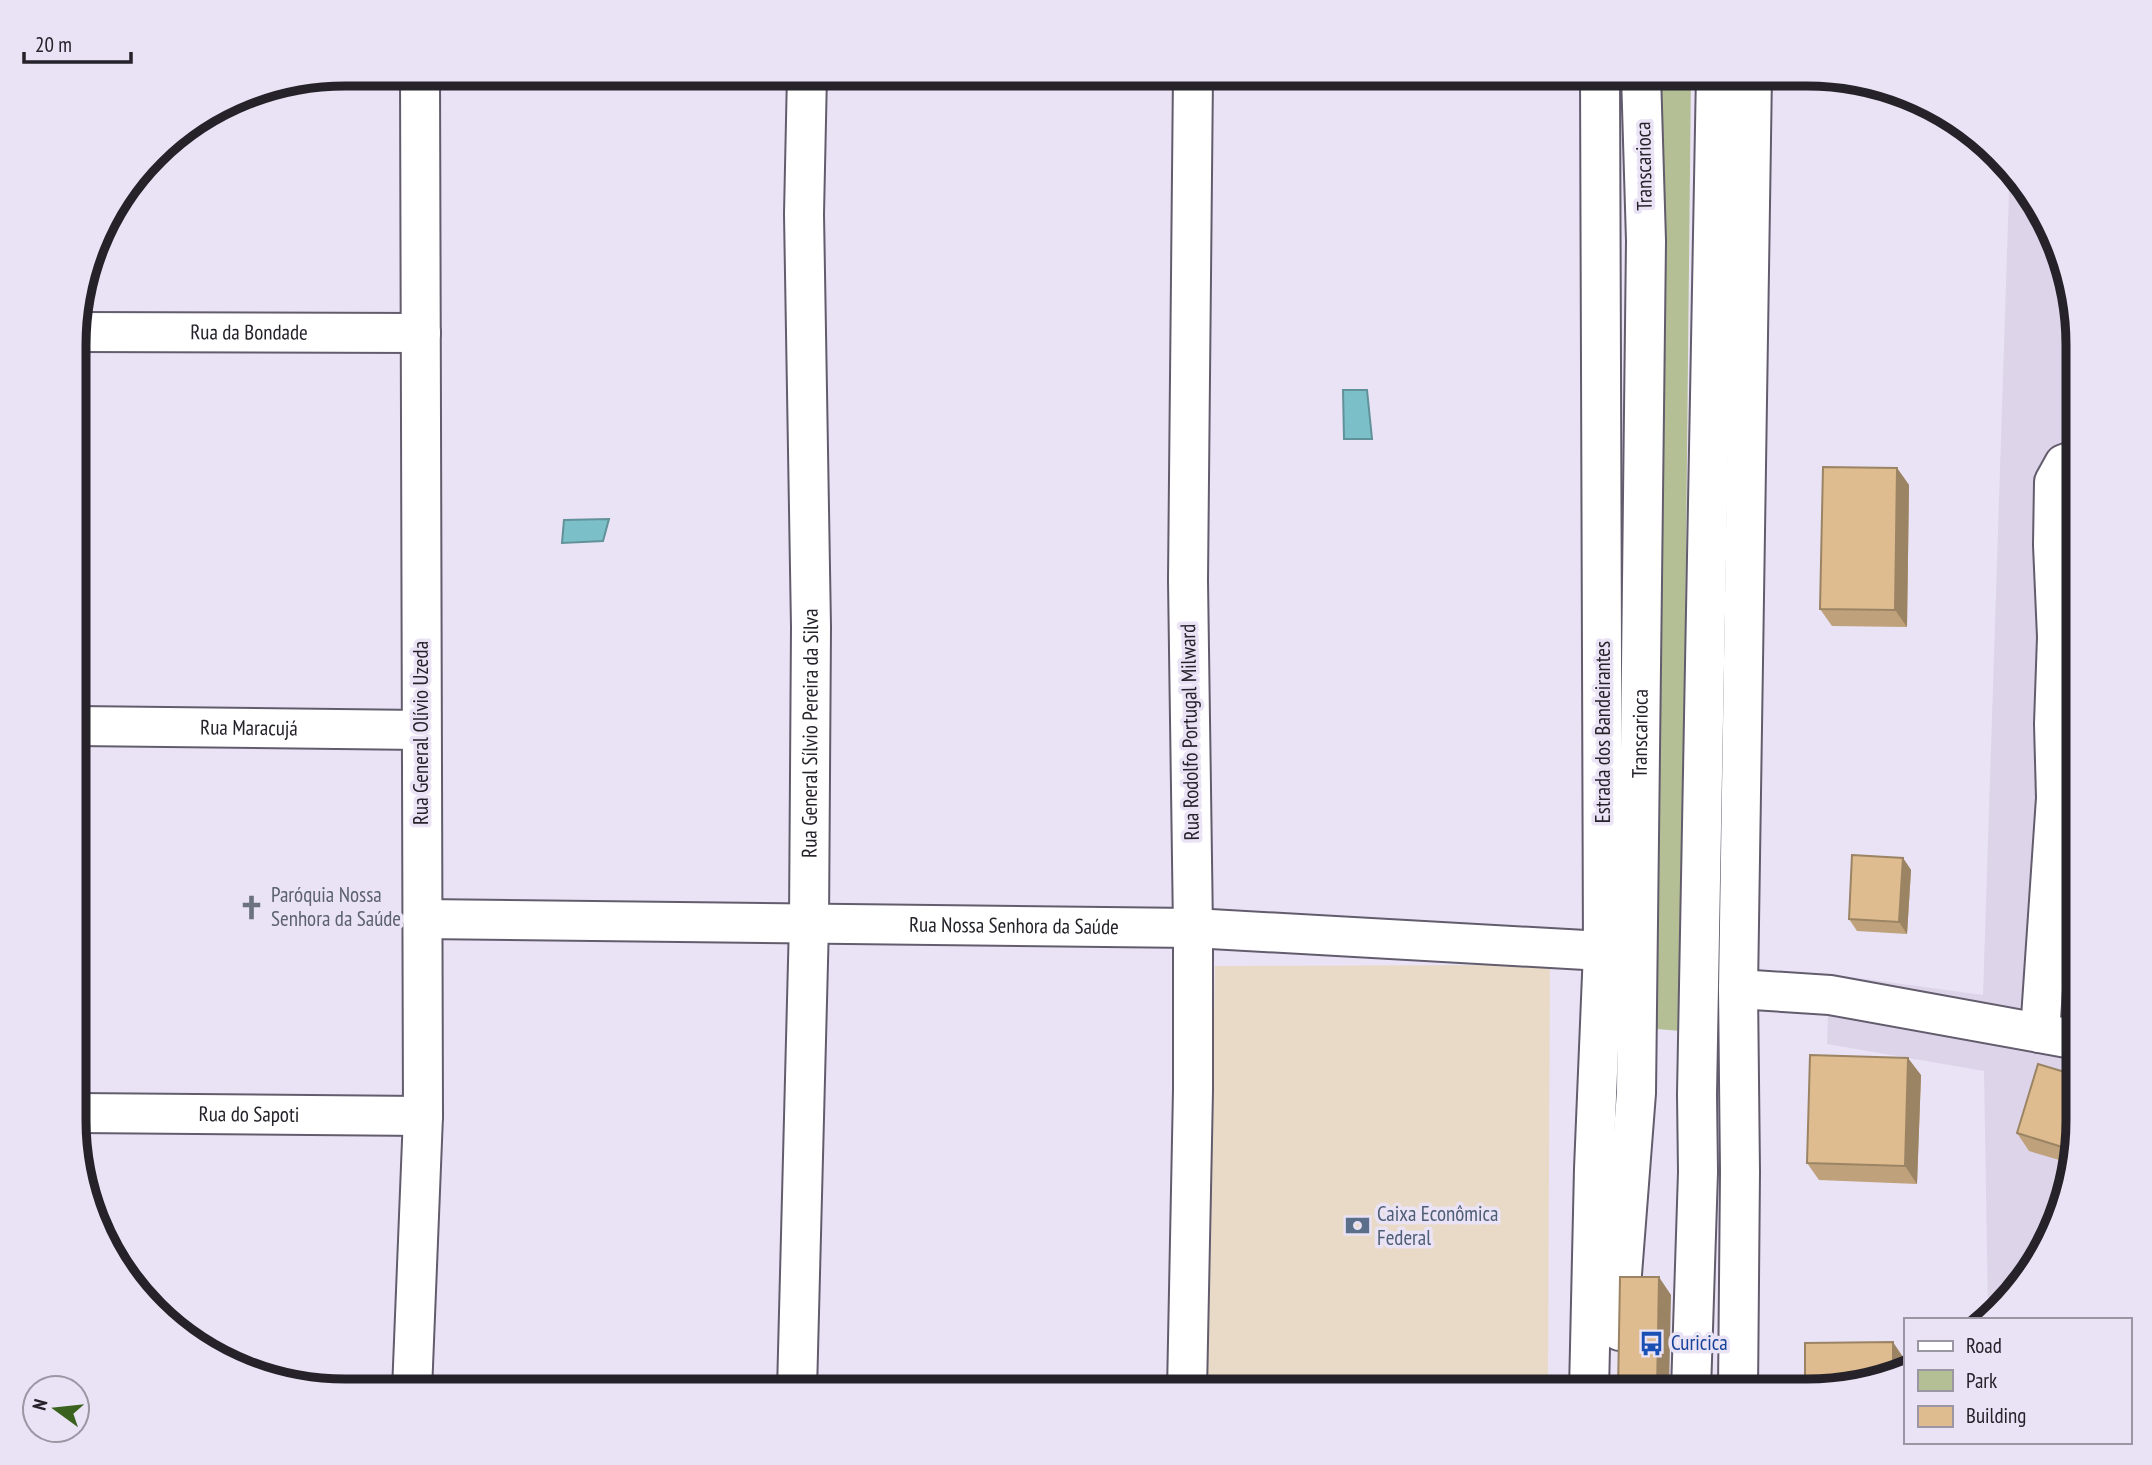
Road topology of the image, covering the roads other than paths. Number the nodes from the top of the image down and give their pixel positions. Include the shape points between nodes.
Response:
1 (420, 86) edge
2 (807, 86) edge
3 (1194, 86) edge
4 (1598, 86) edge
5 (1642, 86) edge
6 (1716, 86) edge
7 (1752, 86) edge
8 (86, 332) edge
9 (421, 333) junction
10 (2066, 463) edge
11 (86, 726) edge
12 (421, 730) junction
13 (422, 919) junction
14 (809, 923) junction
15 (1193, 928) junction
16 (1604, 951) junction
17 (1738, 989) junction
18 (2040, 1033) junction
19 (2066, 1038) edge
20 (1636, 1093) junction
21 (1697, 1094) junction
22 (86, 1113) edge
23 (423, 1116) junction
24 (412, 1379) edge
25 (797, 1379) edge
26 (1186, 1379) edge
27 (1589, 1379) edge
28 (1619, 1379) edge
29 (1691, 1379) edge
30 (1738, 1379) edge

1 - 9 street, Rua General Olívio Uzeda
2 - 14 street, Rua General Sílvio Pereira da Silva
3 - 15 street, Rua Rodolfo Portugal Milward via 1188,580
4 - 16 street, Estrada dos Bandeirantes
5 - 20 street, Transcarioca via 1646,241
6 - 21 street
7 - 17 street
8 - 9 street, Rua da Bondade
9 - 12 street, Rua General Olívio Uzeda
10 - 18 street via 2054,482 2056,798
11 - 12 street, Rua Maracujá
12 - 13 street, Rua General Olívio Uzeda
13 - 14 street, Rua Nossa Senhora da Saúde
13 - 23 street, Rua General Olívio Uzeda
14 - 15 street, Rua Nossa Senhora da Saúde
14 - 25 street, Rua General Sílvio Pereira da Silva
15 - 16 street, Rua Nossa Senhora da Saúde
15 - 26 street, Rua Rodolfo Portugal Milward
16 - 27 street, Estrada dos Bandeirantes
17 - 18 street via 1830,995
17 - 30 street
18 - 19 street
20 - 21 street
20 - 28 street, Transcarioca via 1621,1287
21 - 29 street
22 - 23 street, Rua do Sapoti
23 - 24 street, Rua General Olívio Uzeda

